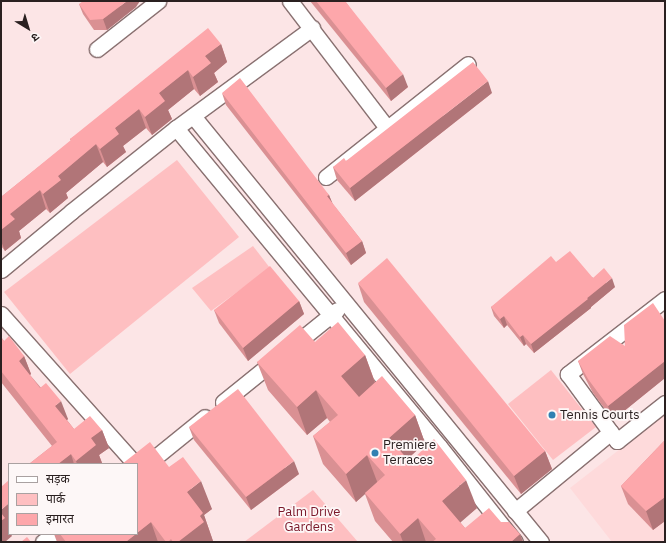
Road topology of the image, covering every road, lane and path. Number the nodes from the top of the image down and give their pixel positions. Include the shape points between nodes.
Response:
1 (158, 1) edge
2 (290, 1) edge
3 (312, 28) junction
4 (96, 49) dead end
5 (468, 64) edge
6 (193, 116) junction
7 (176, 128) junction
8 (387, 128) junction
9 (326, 176) dead end
10 (1, 270) edge
11 (665, 300) edge
12 (344, 304) junction
13 (1, 314) edge
14 (330, 315) junction
15 (665, 403) edge
16 (611, 432) junction
17 (133, 463) edge
18 (138, 467) edge
19 (515, 511) junction
20 (53, 535) edge
21 (43, 542) edge
22 (515, 542) edge
23 (541, 542) edge

1 - 4 street
2 - 3 street
3 - 6 street
3 - 8 street
5 - 8 street
6 - 7 street
6 - 12 street
7 - 10 street
7 - 14 street
8 - 9 street
11 - 16 street via 568,374
12 - 14 street
12 - 19 street
13 - 17 street
14 - 18 street
14 - 22 street
15 - 16 street via 617,441
16 - 19 street
19 - 23 street
20 - 21 street

